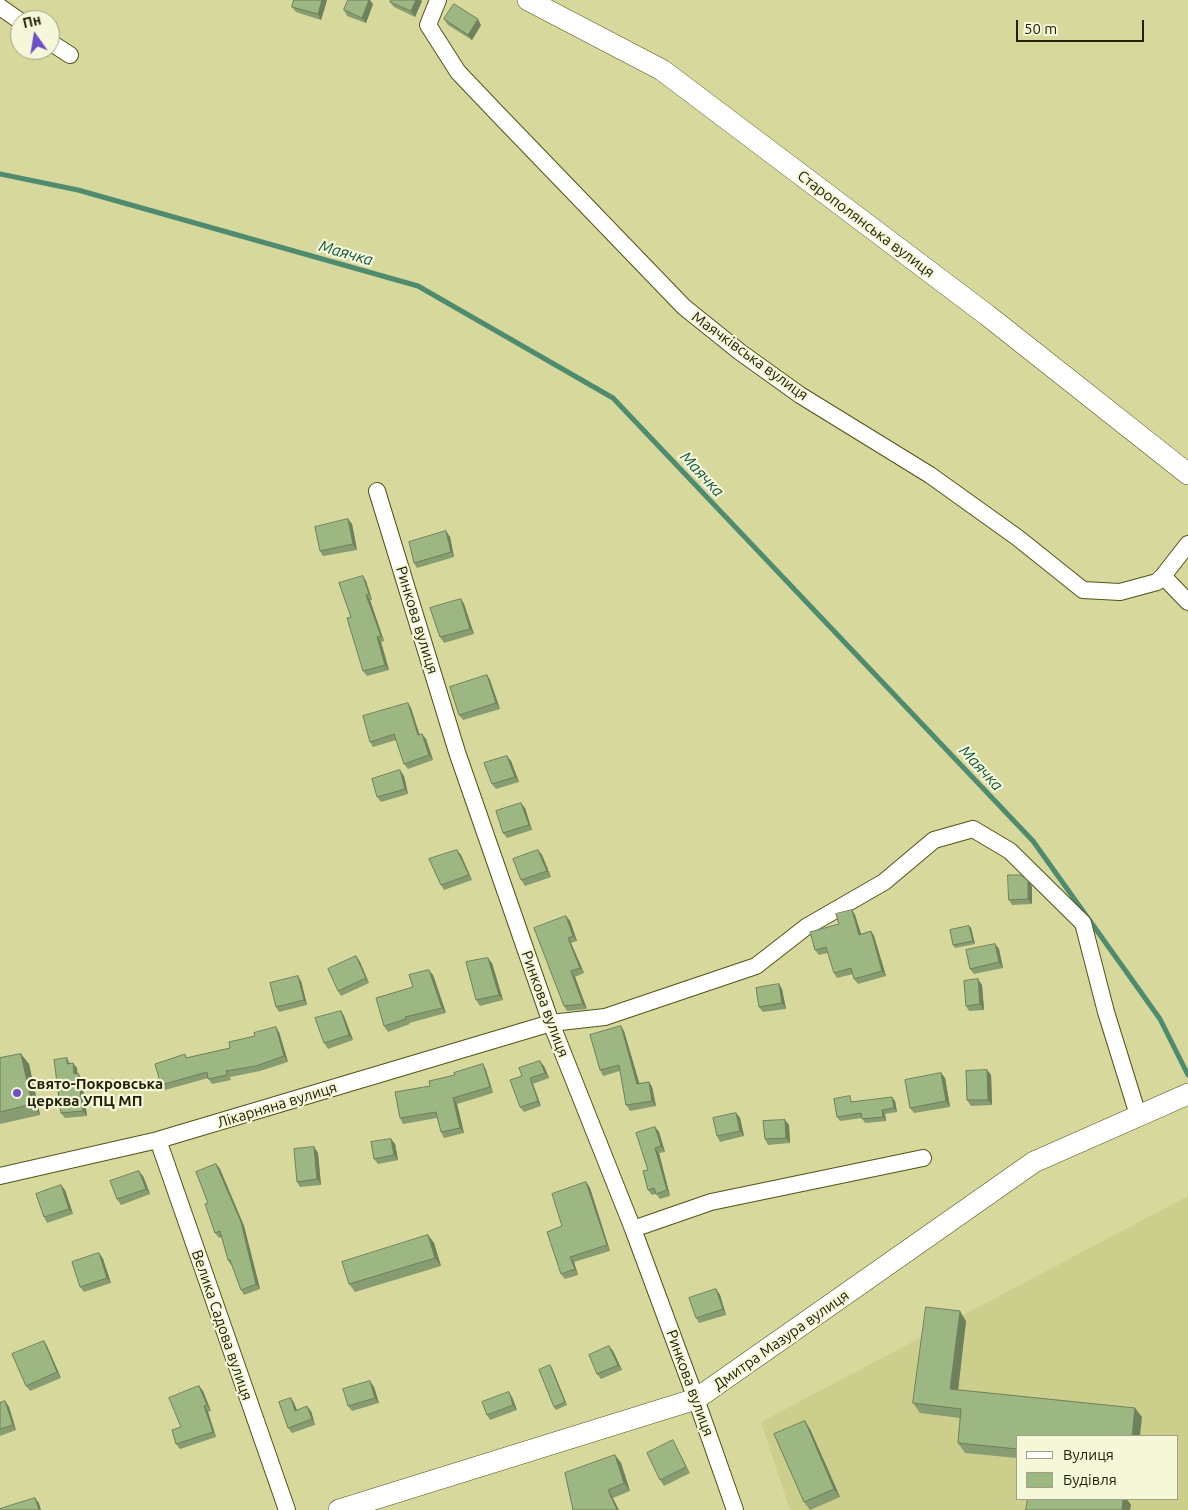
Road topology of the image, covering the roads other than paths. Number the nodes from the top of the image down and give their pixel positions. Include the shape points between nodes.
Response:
1 (438, 0) edge
2 (528, 0) edge
3 (60, 48) edge
4 (70, 55) dead end
5 (1188, 474) edge
6 (377, 491) dead end
7 (1188, 544) edge
8 (1162, 576) junction
9 (1188, 602) edge
10 (551, 1023) junction
11 (1188, 1094) edge
12 (1147, 1111) junction
13 (158, 1140) junction
14 (923, 1158) dead end
15 (0, 1176) edge
16 (632, 1229) junction
17 (696, 1399) junction
18 (286, 1510) edge
19 (339, 1510) edge
20 (735, 1510) edge

1 - 8 street, Маячківська вулиця via 428,24 458,72 684,307 740,352 800,395 930,474 1083,590 1120,592 1157,582
2 - 5 street, Старополянська вулиця via 662,70 987,315
3 - 4 street
6 - 10 street, Ринкова вулиця via 457,752
7 - 8 street
8 - 9 street
10 - 12 street, Лікарняна вулиця via 605,1017 756,966 806,927 884,882 934,840 973,829 1010,851 1083,923 1106,1012
10 - 13 street, Лікарняна вулиця
10 - 16 street, Ринкова вулиця
11 - 12 street, Дмитра Мазура вулиця
12 - 17 street, Дмитра Мазура вулиця via 1034,1162
13 - 15 street, Лікарняна вулиця
13 - 18 street, Велика Садова вулиця
14 - 16 street via 710,1202
16 - 17 street, Ринкова вулиця
17 - 19 street, Дмитра Мазура вулиця
17 - 20 street, Ринкова вулиця

